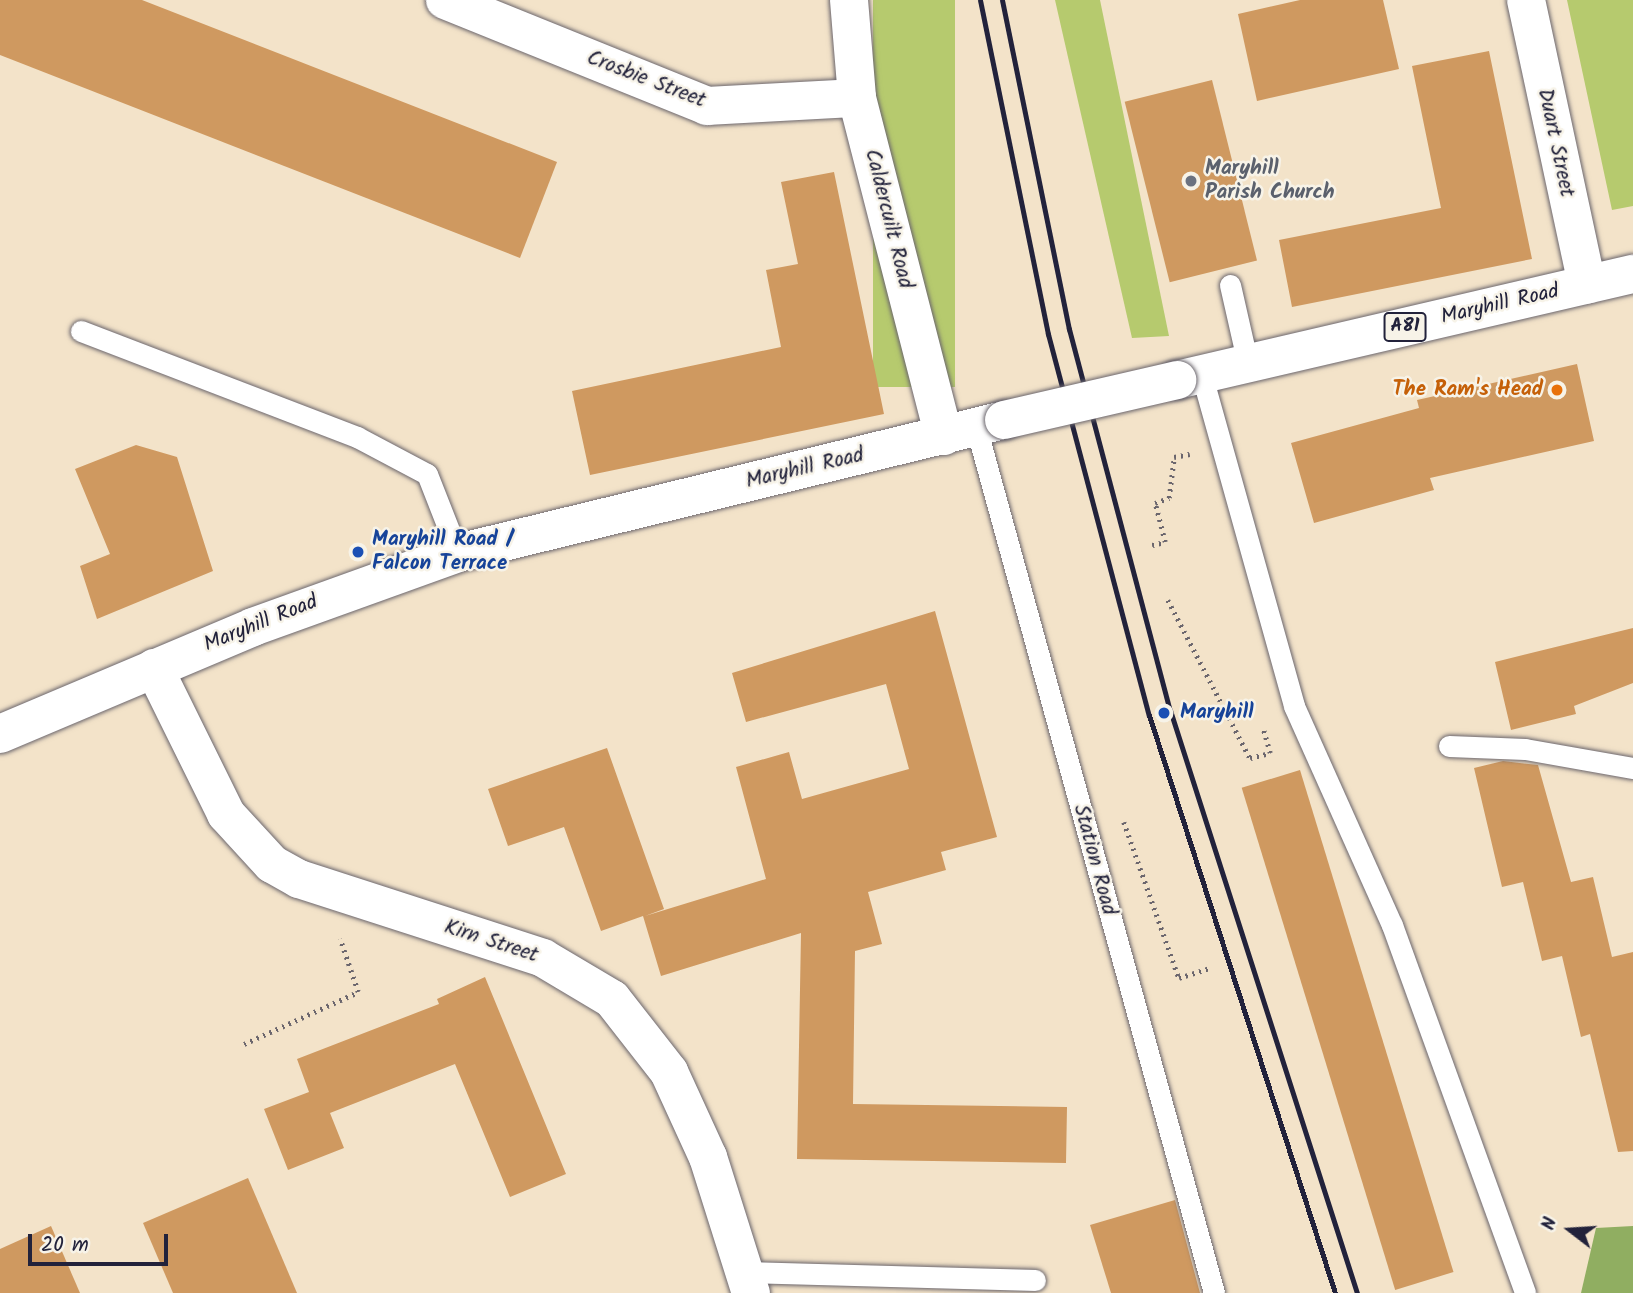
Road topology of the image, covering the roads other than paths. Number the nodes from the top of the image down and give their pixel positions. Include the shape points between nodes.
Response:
1 (849, 0) edge
2 (1525, 0) edge
3 (465, 4) edge
4 (857, 98) junction
5 (1633, 274) edge
6 (1230, 285) dead end
7 (1587, 285) junction
8 (81, 331) dead end
9 (1248, 364) junction
10 (1189, 378) junction
11 (975, 428) junction
12 (458, 553) junction
13 (155, 668) junction
14 (0, 734) edge
15 (1449, 746) dead end
16 (1633, 768) edge
17 (1035, 1280) dead end
18 (749, 1282) edge
19 (1214, 1293) edge
20 (1525, 1293) edge

1 - 4 street, Caldercuilt Road
2 - 7 street, Duart Street
3 - 4 street, Crosbie Street via 707,106
4 - 11 street, Caldercuilt Road
5 - 7 street, Maryhill Road / A81
6 - 9 lane
7 - 9 street, Maryhill Road / A81
8 - 12 lane via 357,437 427,474
9 - 10 street, Maryhill Road / A81
10 - 11 street, Maryhill Road / A81, bridge
10 - 20 lane via 1215,424 1294,706 1392,925
11 - 12 street, Maryhill Road / A81
11 - 19 lane, Station Road
12 - 13 street, Maryhill Road / A81
13 - 14 street, Maryhill Road / A81
13 - 18 street, Kirn Street via 226,814 272,864 321,886 543,958 612,999 669,1072 708,1157
15 - 16 lane via 1524,749
17 - 18 lane

